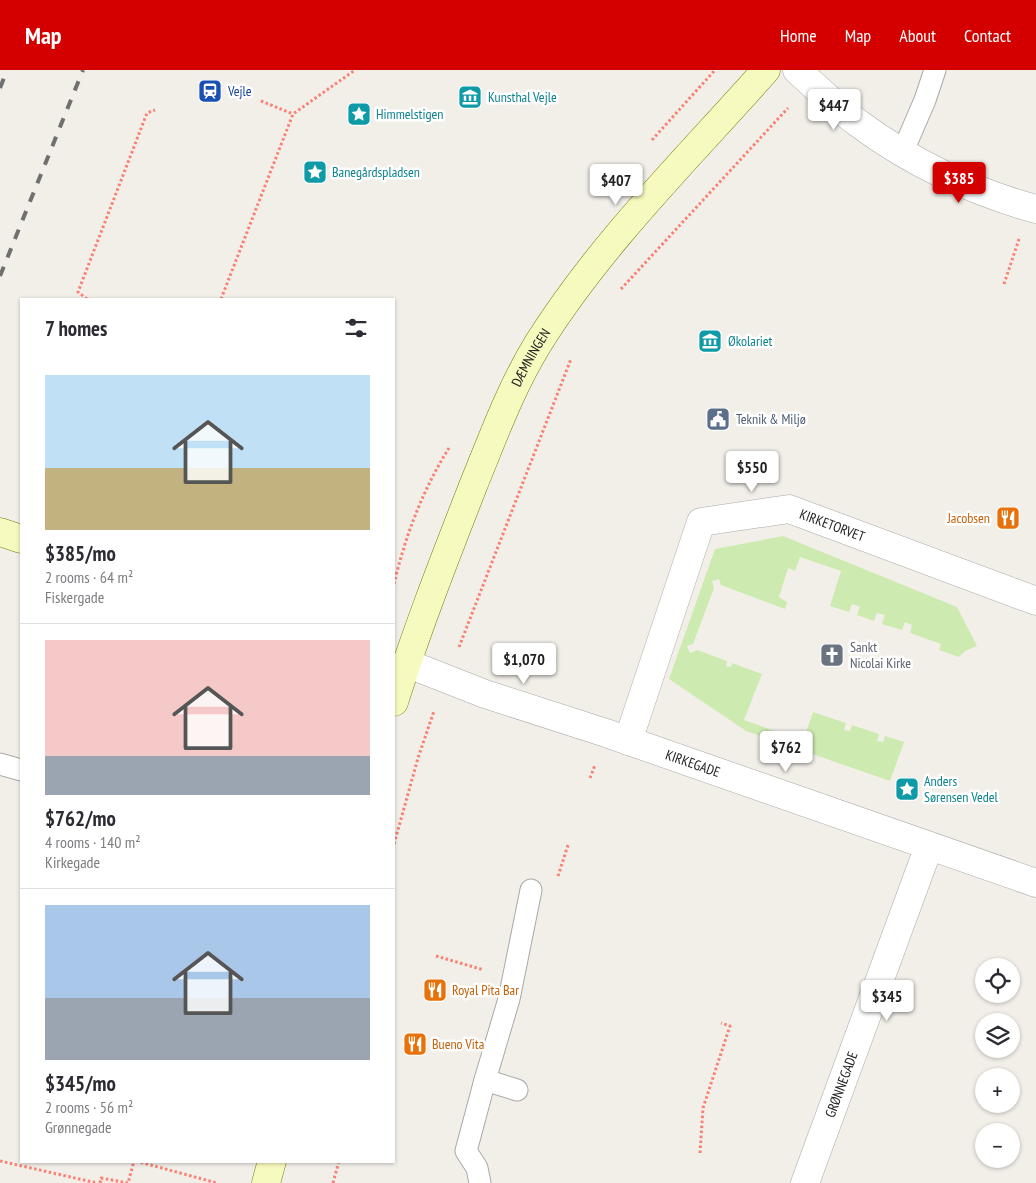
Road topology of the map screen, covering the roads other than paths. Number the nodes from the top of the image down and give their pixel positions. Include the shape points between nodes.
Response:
1 (766, 70) edge
2 (934, 70) edge
3 (804, 76) edge
4 (902, 151) junction
5 (1033, 209) edge
6 (0, 532) edge
7 (20, 539) edge
8 (1036, 601) edge
9 (400, 660) edge
10 (395, 695) edge
11 (628, 741) junction
12 (0, 764) edge
13 (20, 770) edge
14 (929, 846) junction
15 (1036, 883) edge
16 (531, 890) dead end
17 (485, 1080) junction
18 (517, 1090) dead end
19 (271, 1163) edge
20 (266, 1183) edge
21 (480, 1183) edge
22 (805, 1183) edge

1 - 9 street, DÆMNINGEN via 603,252 538,343 517,381 433,588
2 - 4 lane via 925,100
3 - 4 street via 858,124
4 - 5 street via 924,165 995,198
6 - 7 street
8 - 11 street, KIRKETORVET via 789,509 701,522
9 - 10 street, DÆMNINGEN
9 - 11 street, KIRKEGADE via 485,694
11 - 14 street, KIRKEGADE
12 - 13 lane
14 - 15 street, KIRKEGADE
14 - 22 street, GRØNNEGADE
16 - 17 lane via 514,979
17 - 18 lane
17 - 21 lane via 466,1152 477,1168
19 - 20 street

